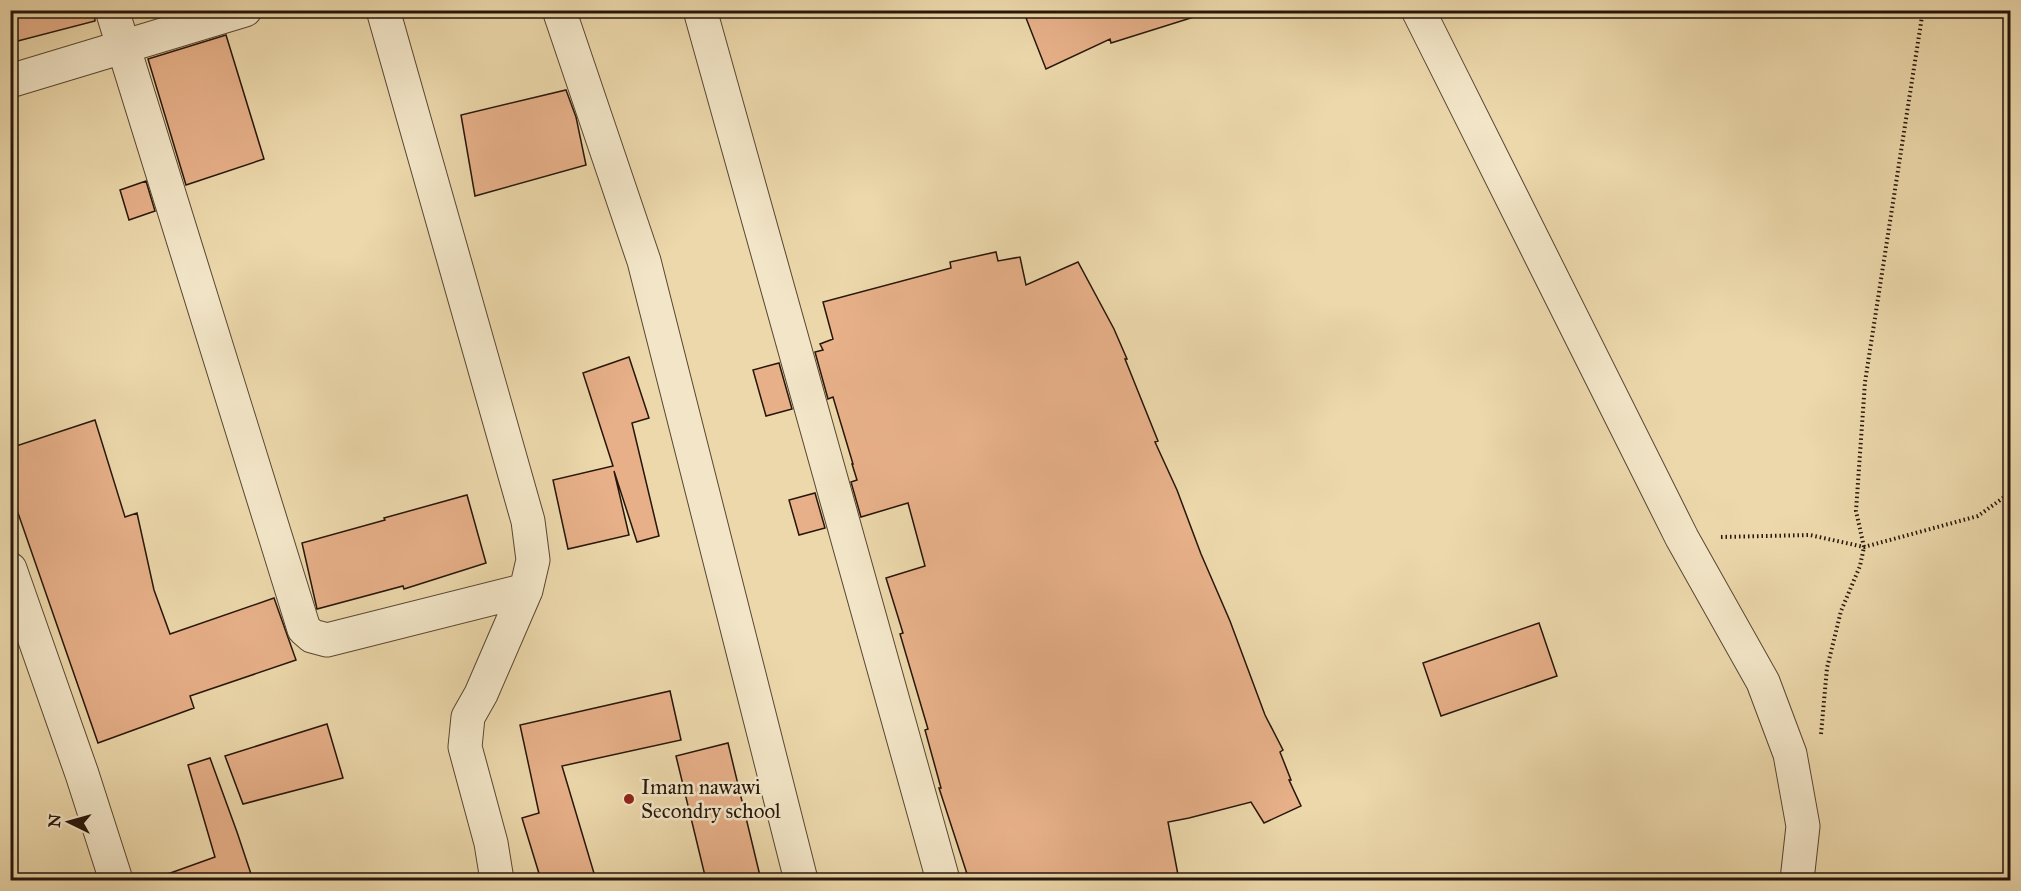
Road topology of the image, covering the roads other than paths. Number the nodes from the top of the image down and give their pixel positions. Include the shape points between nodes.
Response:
1 (112, 10) edge
2 (245, 10) edge
3 (383, 10) edge
4 (559, 10) edge
5 (700, 10) edge
6 (1418, 10) edge
7 (122, 47) junction
8 (10, 81) edge
9 (10, 569) edge
10 (526, 591) junction
11 (116, 880) edge
12 (497, 880) edge
13 (801, 880) edge
14 (943, 880) edge
15 (1797, 880) edge

1 - 7 street
2 - 7 street
3 - 10 street via 528,521 533,560
4 - 13 street via 644,261
5 - 14 street
6 - 15 street via 1682,538 1763,682 1790,754 1803,826
7 - 8 street
7 - 10 street via 304,629 327,640
9 - 11 street
10 - 12 street via 468,717 465,747

